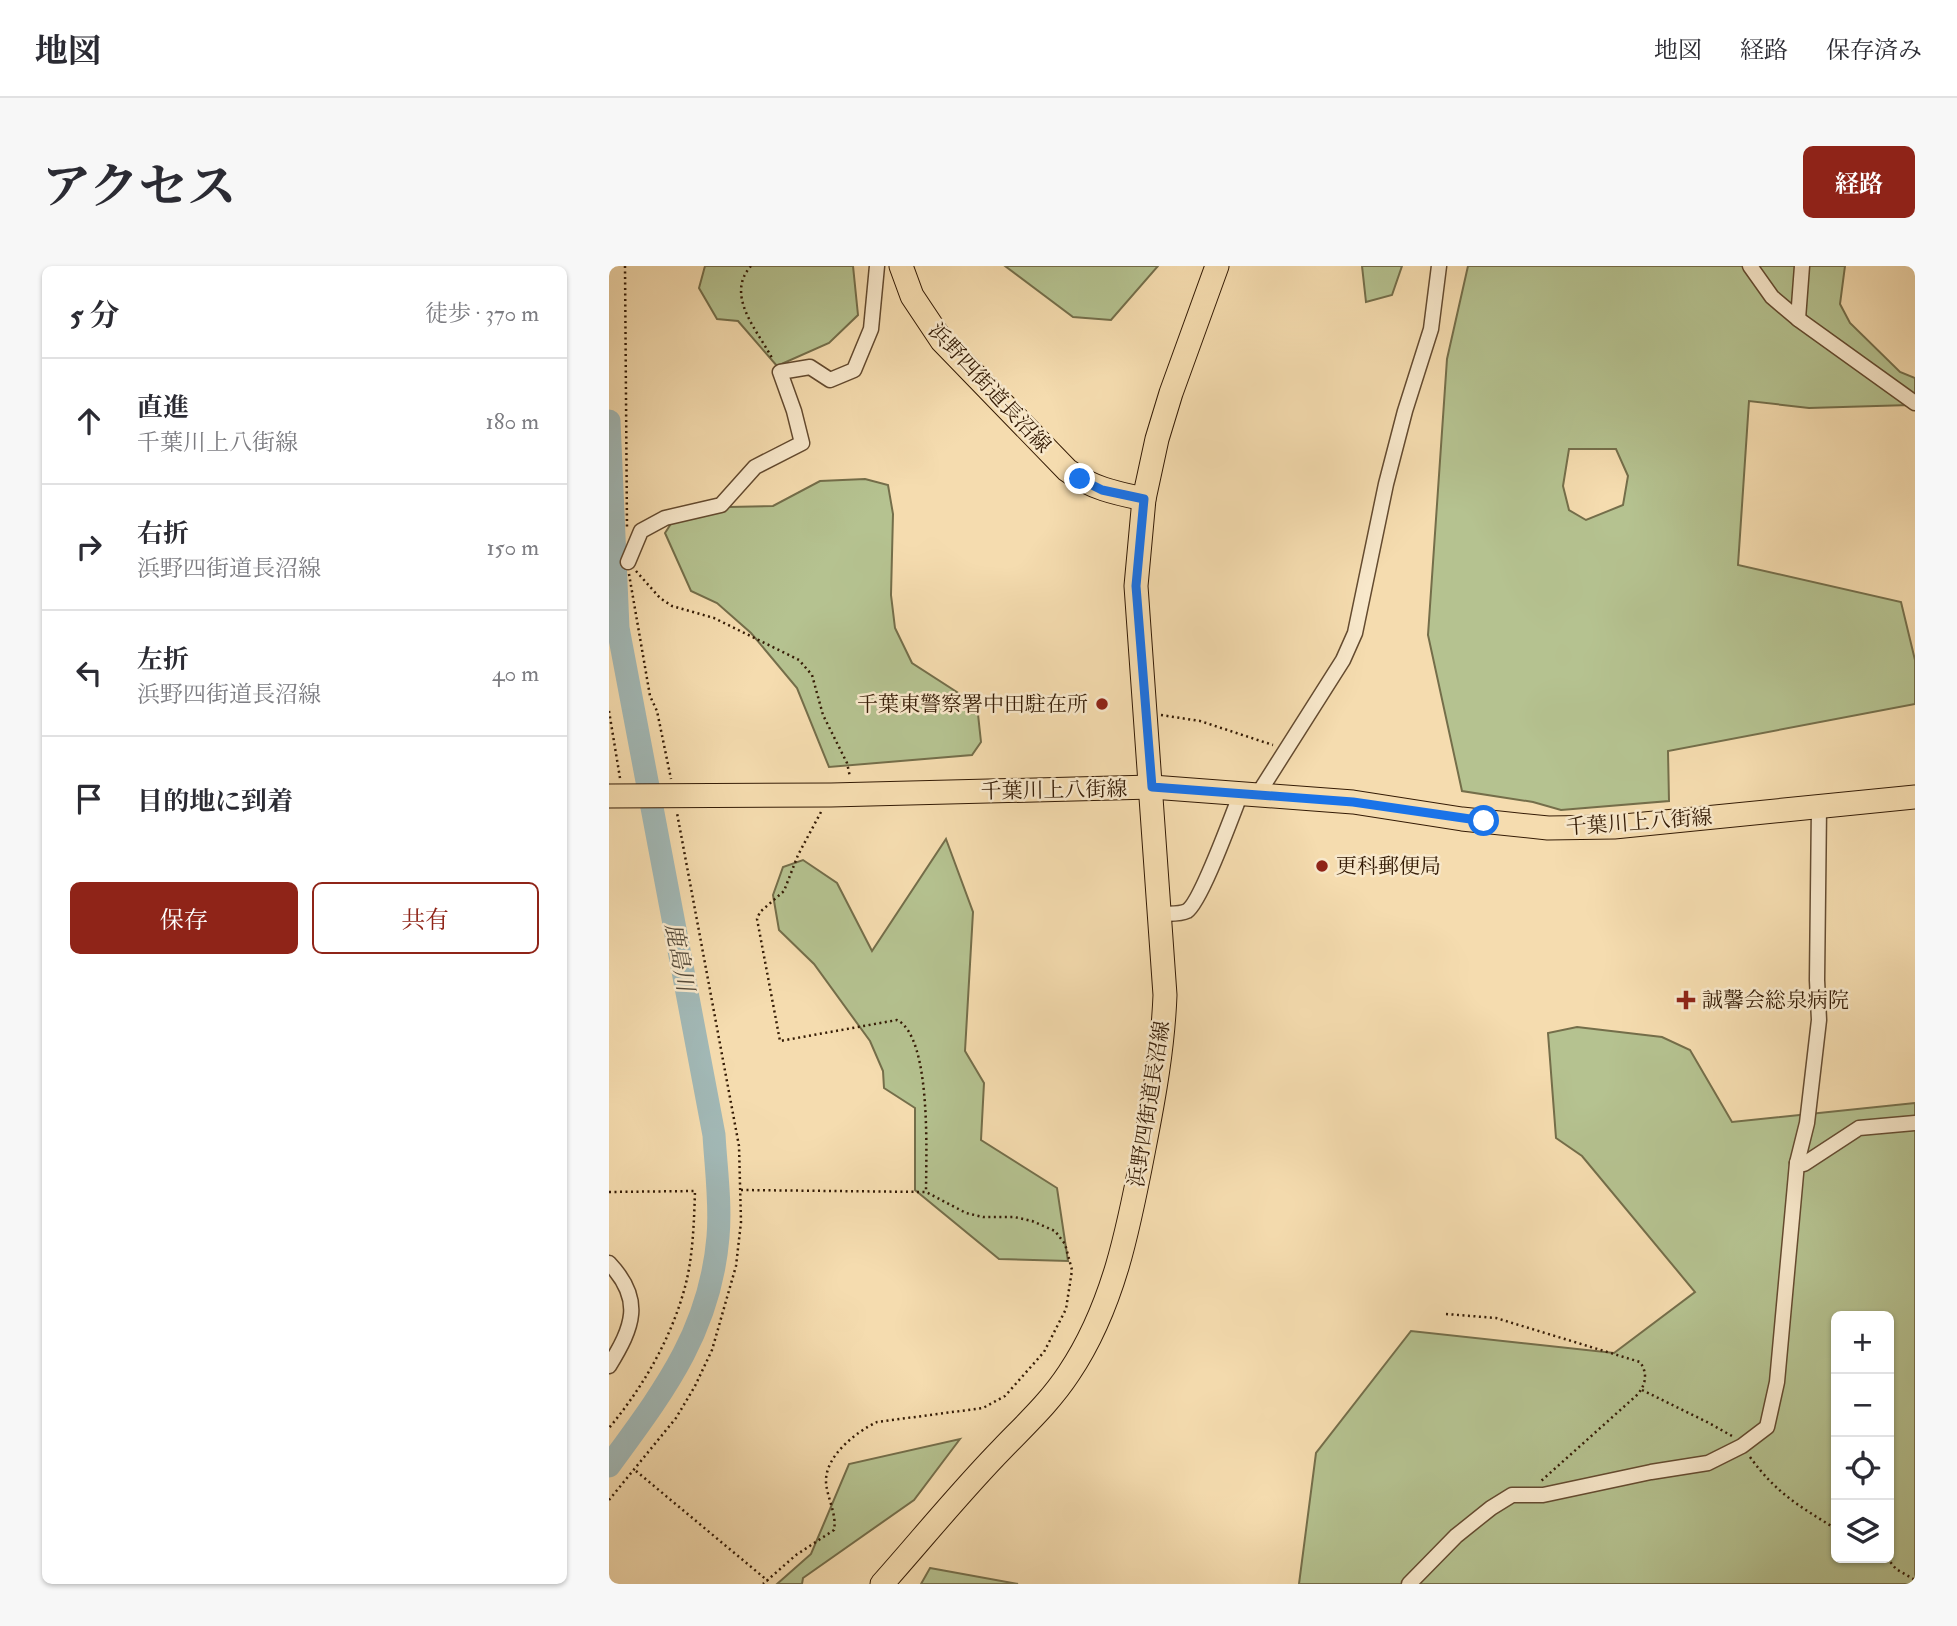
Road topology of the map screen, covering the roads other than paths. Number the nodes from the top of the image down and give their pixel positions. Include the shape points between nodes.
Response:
1 (877, 266) edge
2 (901, 266) edge
3 (1217, 266) edge
4 (1439, 266) edge
5 (1751, 266) edge
6 (1802, 266) edge
7 (1798, 319) junction
8 (1915, 404) edge
9 (1144, 499) junction
10 (628, 562) road end
11 (1152, 787) junction
12 (1249, 793) junction
13 (616, 796) edge
14 (1915, 797) edge
15 (1818, 807) junction
16 (1160, 914) junction
17 (1915, 1123) edge
18 (1797, 1163) junction
19 (609, 1264) edge
20 (609, 1366) edge
21 (882, 1584) edge
22 (1409, 1584) edge

1 - 10 street via 871,329 854,370 830,380 810,367 779,372 802,443 755,467 721,505 665,518 641,531
2 - 9 main road, 浜野四街道長沼線 via 912,296 942,341 1067,470 1102,490
3 - 9 main road, 浜野四街道長沼線 via 1171,393
4 - 12 street via 1431,328 1386,484 1355,633 1286,749
5 - 7 street via 1772,297
6 - 7 street
7 - 8 street
9 - 11 main road, 浜野四街道長沼線 via 1136,586
11 - 12 main road, 千葉川上八街線
11 - 13 main road, 千葉川上八街線
11 - 16 main road, 浜野四街道長沼線
12 - 15 main road, 千葉川上八街線 via 1548,828 1614,827
12 - 16 street via 1192,907 1180,914
14 - 15 main road, 千葉川上八街線
15 - 18 street via 1819,1020 1807,1123
16 - 21 main road, 浜野四街道長沼線 via 1164,1037 1127,1232 1109,1292 1081,1354 1052,1396
17 - 18 street via 1859,1128 1804,1164
18 - 22 street via 1777,1382 1767,1427 1708,1463 1543,1495 1512,1495 1456,1536
19 - 20 street via 632,1298 622,1345

